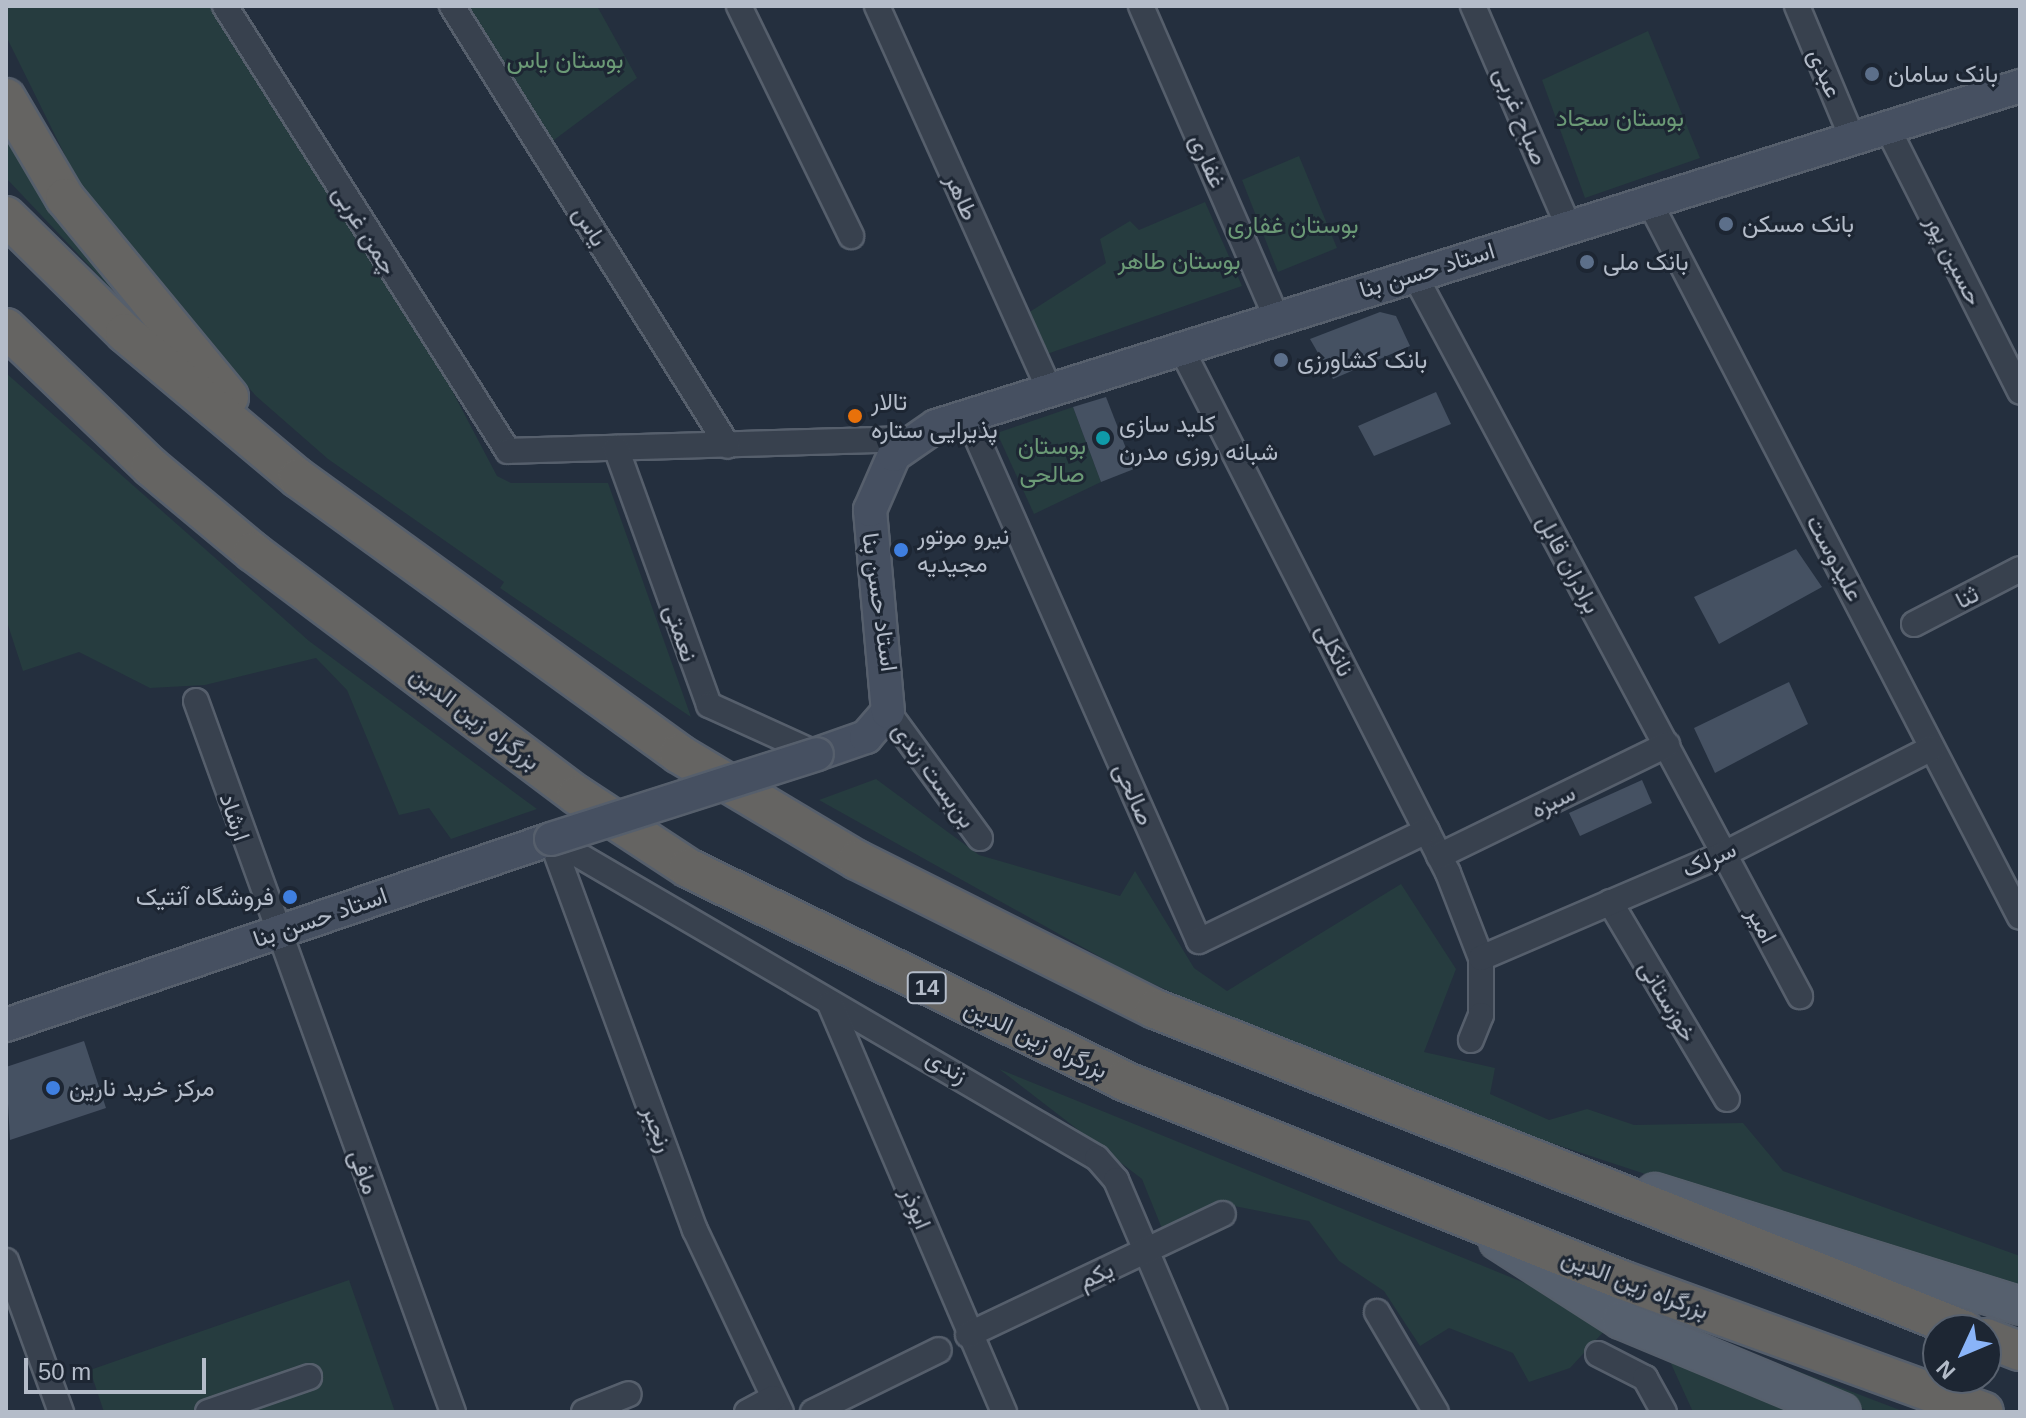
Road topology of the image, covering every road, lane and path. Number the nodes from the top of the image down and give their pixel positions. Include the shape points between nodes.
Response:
1 (225, 6) edge
2 (452, 6) edge
3 (739, 6) edge
4 (877, 6) edge
5 (1141, 6) edge
6 (1473, 6) edge
7 (1797, 6) edge
8 (2020, 86) edge
9 (6, 98) edge
10 (1888, 129) junction
11 (1853, 140) junction
12 (1649, 201) junction
13 (6, 216) edge
14 (1568, 226) junction
15 (851, 236) dead end
16 (1414, 274) junction
17 (1276, 317) junction
18 (8, 331) edge
19 (1180, 346) junction
20 (1048, 387) junction
21 (2020, 392) edge
22 (966, 413) junction
23 (915, 439) junction
24 (728, 446) junction
25 (616, 448) junction
26 (298, 478) junction
27 (2020, 569) edge
28 (1914, 624) dead end
29 (196, 701) dead end
30 (888, 712) junction
31 (1667, 745) junction
32 (1932, 748) junction
33 (817, 754) junction
34 (1427, 831) junction
35 (980, 838) dead end
36 (551, 839) junction
37 (1724, 854) junction
38 (1439, 856) junction
39 (1610, 902) junction
40 (2020, 917) edge
41 (274, 932) junction
42 (1481, 958) junction
43 (1800, 996) dead end
44 (830, 1004) junction
45 (6, 1025) edge
46 (1471, 1040) dead end
47 (1727, 1099) dead end
48 (1475, 1140) junction
49 (1450, 1210) junction
50 (1223, 1214) dead end
51 (1148, 1251) junction
52 (6, 1261) edge
53 (2020, 1306) edge
54 (1377, 1312) dead end
55 (1923, 1314) edge
56 (968, 1335) junction
57 (939, 1350) dead end
58 (1598, 1354) dead end
59 (309, 1377) dead end
60 (629, 1394) dead end
61 (777, 1405) edge
62 (61, 1412) edge
63 (208, 1412) edge
64 (453, 1412) edge
65 (584, 1412) edge
66 (747, 1412) edge
67 (813, 1412) edge
68 (1004, 1412) edge
69 (1215, 1412) edge
70 (1436, 1412) edge
71 (1664, 1412) edge
72 (1842, 1412) edge
73 (1984, 1412) edge

1 - 25 street, چمن غربی via 508,451
2 - 24 street, یاس
3 - 15 street
4 - 20 street, طاهر
5 - 17 street, غفاری
6 - 14 street, صباح غربی
7 - 11 street, عبدی
8 - 10 main road, استاد حسن بنا
9 - 26 highway via 65,198 122,273
10 - 11 main road, استاد حسن بنا
10 - 21 street, حسین پور
11 - 12 main road, استاد حسن بنا
12 - 14 main road, استاد حسن بنا
12 - 32 street, علیدوست
13 - 26 highway via 125,333
14 - 16 main road, استاد حسن بنا
16 - 17 main road, استاد حسن بنا
16 - 31 street, برادران قابل
17 - 19 main road, استاد حسن بنا
18 - 49 highway, بزرگراه زین الدین / 14 via 253,552 577,795 688,868 1124,1081
19 - 20 main road, استاد حسن بنا
19 - 34 street, نانکلی
20 - 22 main road, استاد حسن بنا
22 - 23 main road, استاد حسن بنا
22 - 34 street, صالحی via 1199,941
23 - 24 street
23 - 30 main road, استاد حسن بنا via 885,469 868,529 888,653
24 - 25 street
25 - 33 street, نعمتی via 709,705
26 - 48 highway via 679,754 857,860 1155,1009
27 - 28 street, ثنا
29 - 41 street, ارشاد
30 - 33 main road, استاد حسن بنا via 866,737
30 - 35 street, بن‌بست زندی
31 - 37 street, برادران قابل
31 - 38 street, سبزه
32 - 37 street, سرلک
32 - 40 street, علیدوست
33 - 36 main road, استاد حسن بنا, bridge
34 - 38 street, نانکلی
36 - 41 main road, استاد حسن بنا
36 - 44 street, زندی
36 - 61 street, رنجبر via 695,1230
37 - 39 street, سرلک
37 - 43 street, امیر
38 - 42 street, نانکلی
39 - 42 street, سرلک
39 - 47 street, خوزستانی
41 - 45 main road, استاد حسن بنا
41 - 64 street, مافی
42 - 46 street via 1481,1015
44 - 51 street, زندی via 1097,1158 1116,1180
44 - 56 street, ابوذر
48 - 53 main road via 1892,1261
48 - 55 highway
49 - 72 main road via 1621,1320
49 - 73 highway, بزرگراه زین الدین / 14
50 - 51 street, یکم
51 - 56 street, یکم
51 - 69 street, زندی
52 - 62 street
54 - 70 street
56 - 68 street, ابوذر
57 - 67 street
58 - 71 street via 1645,1378
59 - 63 street
60 - 65 street
61 - 66 street

